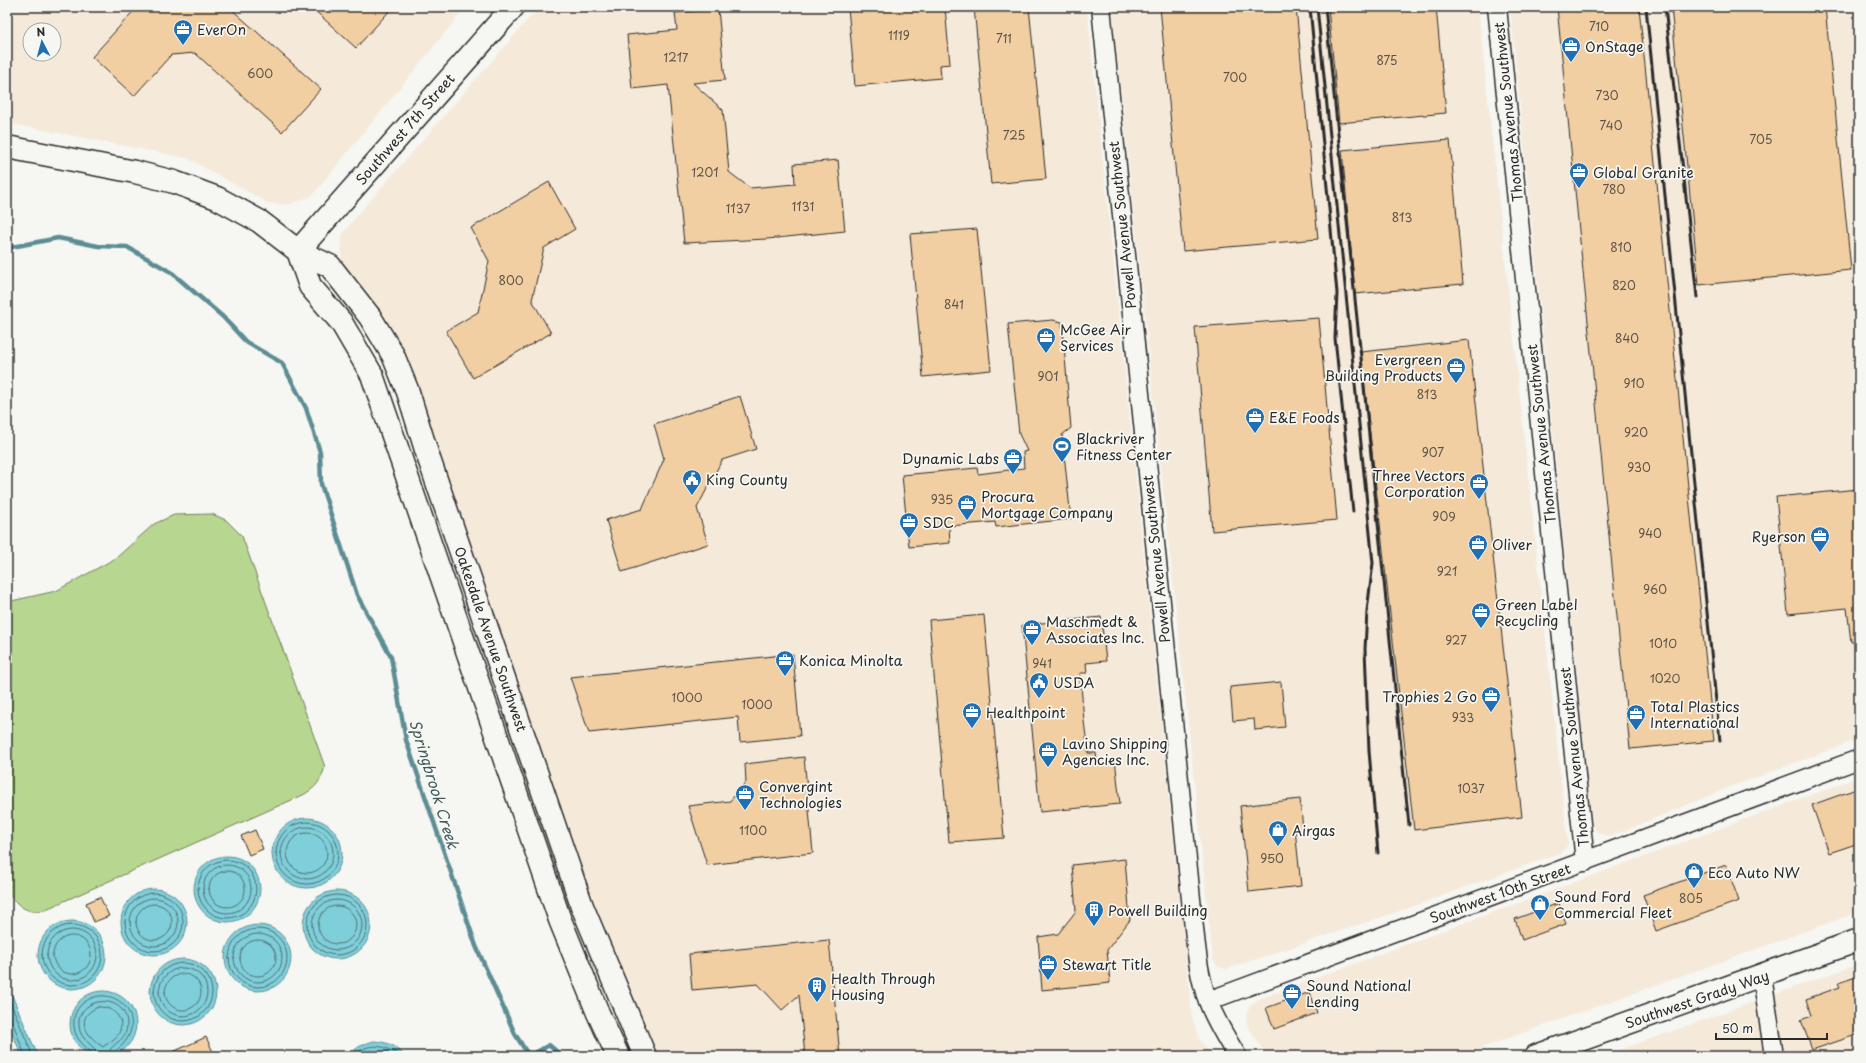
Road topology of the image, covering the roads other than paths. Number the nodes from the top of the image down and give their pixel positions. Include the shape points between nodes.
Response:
1 (513, 7) edge
2 (1101, 7) edge
3 (1497, 7) edge
4 (7, 147) edge
5 (298, 251) junction
6 (413, 490) junction
7 (495, 649) junction
8 (1859, 759) edge
9 (1585, 862) junction
10 (582, 906) junction
11 (1859, 940) edge
12 (1762, 976) junction
13 (1208, 1001) junction
14 (618, 1056) edge
15 (624, 1056) edge
16 (645, 1056) edge
17 (1237, 1056) edge
18 (1536, 1056) edge
19 (1774, 1056) edge

1 - 5 street, Southwest 7th Street
2 - 13 street, Powell Avenue Southwest via 1193,919 1200,970
3 - 9 street, Thomas Avenue Southwest
4 - 5 street, Oakesdale Avenue Southwest via 174,182 217,198 259,221
5 - 6 street, Oakesdale Avenue Southwest via 310,286 341,322 372,375
5 - 7 street, Oakesdale Avenue Southwest via 330,266 370,317 393,355 408,392
6 - 7 street via 430,510 471,624
6 - 14 street, Oakesdale Avenue Southwest via 560,920
7 - 10 street, Oakesdale Avenue Southwest
8 - 9 street, Southwest 10th Street
9 - 13 street, Southwest 10th Street
10 - 15 street via 575,928 621,1041
10 - 16 street, Oakesdale Avenue Southwest
11 - 12 street, Southwest Grady Way
12 - 18 street, Southwest Grady Way
12 - 19 street
13 - 17 street, Powell Avenue Southwest via 1222,1032

